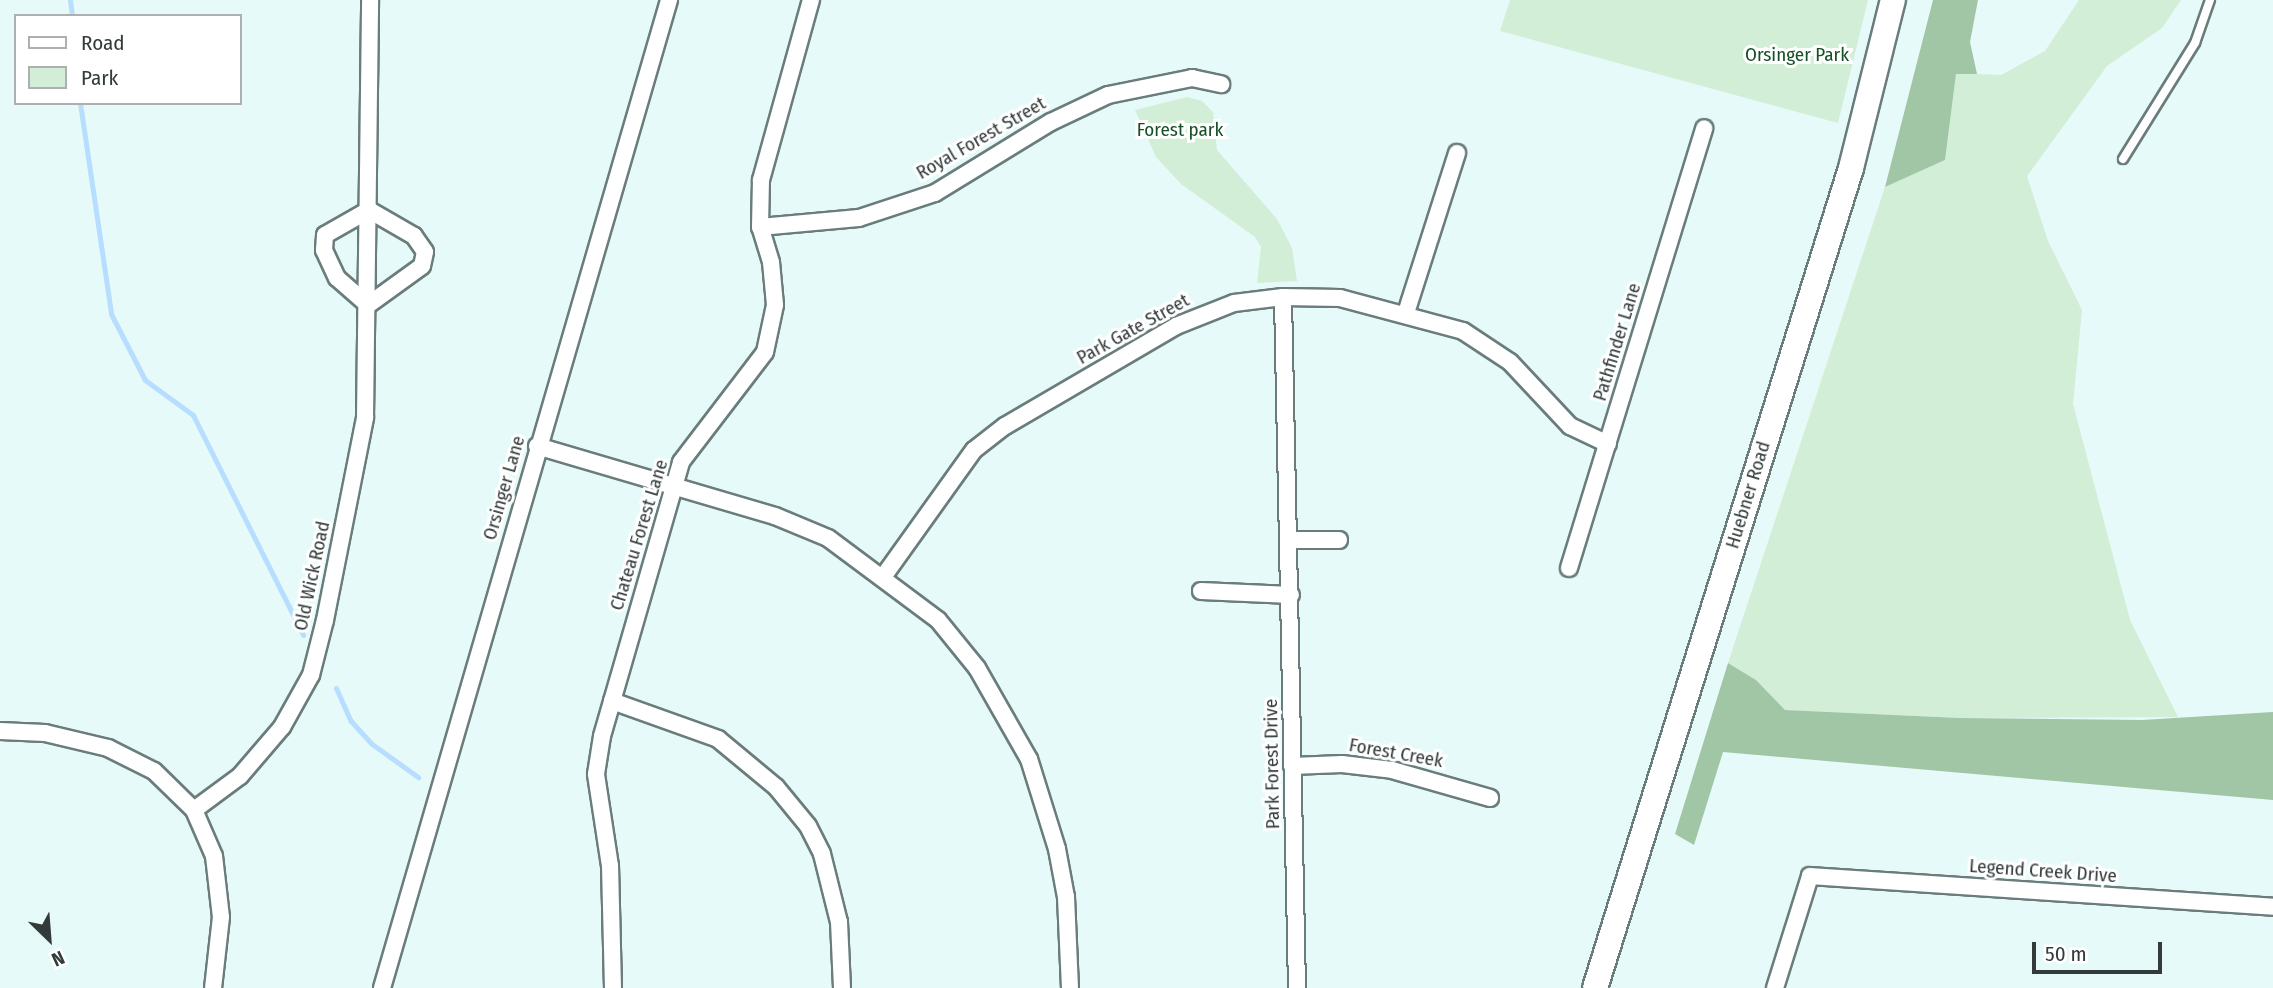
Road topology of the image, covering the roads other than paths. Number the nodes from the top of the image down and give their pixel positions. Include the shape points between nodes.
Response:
1 (370, 0) edge
2 (669, 0) edge
3 (811, 0) edge
4 (1893, 0) edge
5 (2210, 0) edge
6 (1221, 84) dead end
7 (1703, 128) dead end
8 (1457, 153) dead end
9 (2123, 159) dead end
10 (369, 210) junction
11 (760, 227) junction
12 (1283, 297) junction
13 (368, 305) junction
14 (1406, 313) junction
15 (1608, 444) junction
16 (537, 446) junction
17 (675, 485) junction
18 (1289, 540) junction
19 (1339, 540) dead end
20 (1569, 568) dead end
21 (883, 577) junction
22 (1201, 591) dead end
23 (1291, 594) junction
24 (612, 701) junction
25 (0, 731) edge
26 (1292, 766) junction
27 (1490, 798) dead end
28 (194, 810) junction
29 (2273, 907) edge
30 (213, 988) edge
31 (382, 988) edge
32 (613, 988) edge
33 (842, 988) edge
34 (1070, 988) edge
35 (1297, 988) edge
36 (1595, 988) edge
37 (1775, 988) edge

1 - 10 street, Old Wick Road
2 - 16 street, Orsinger Lane
3 - 11 street, Chateau Forest Lane via 761,180
4 - 36 main road, Huebner Road via 1850,168
5 - 9 lane via 2195,43
6 - 11 street, Royal Forest Street via 1192,78 1108,95 1051,122 935,193 859,218
7 - 15 street, Pathfinder Lane
8 - 14 street
10 - 13 street, Old Wick Road
10 - 13 street via 339,223 326,235 324,250 337,278
10 - 13 street via 414,236 425,252 422,267
11 - 17 street, Chateau Forest Lane via 775,283 765,352 681,462
12 - 14 street, Park Gate Street via 1340,298
12 - 18 street, Park Forest Drive
12 - 21 street, Park Gate Street via 1234,303 1202,314 1004,426 974,450
13 - 28 street, Old Wick Road via 365,418 311,675 269,746 240,776
14 - 15 street, Park Gate Street via 1488,344 1570,426
15 - 20 street, Pathfinder Lane
16 - 17 street
16 - 31 street, Orsinger Lane
17 - 21 street via 828,538
17 - 24 street, Chateau Forest Lane
18 - 19 street
18 - 23 street, Park Forest Drive
21 - 34 street via 954,637 1001,706 1029,759 1064,885
22 - 23 street
23 - 26 street, Park Forest Drive
24 - 32 street, Chateau Forest Lane via 596,774 610,866
24 - 33 street via 718,739 740,753 784,796 822,853 839,922
25 - 28 street via 45,733 108,748 154,771
26 - 27 street, Forest Creek via 1342,764 1392,770
26 - 35 street, Park Forest Drive
28 - 30 street via 214,856 220,905 220,948
29 - 37 street, Legend Creek Drive via 1810,876

